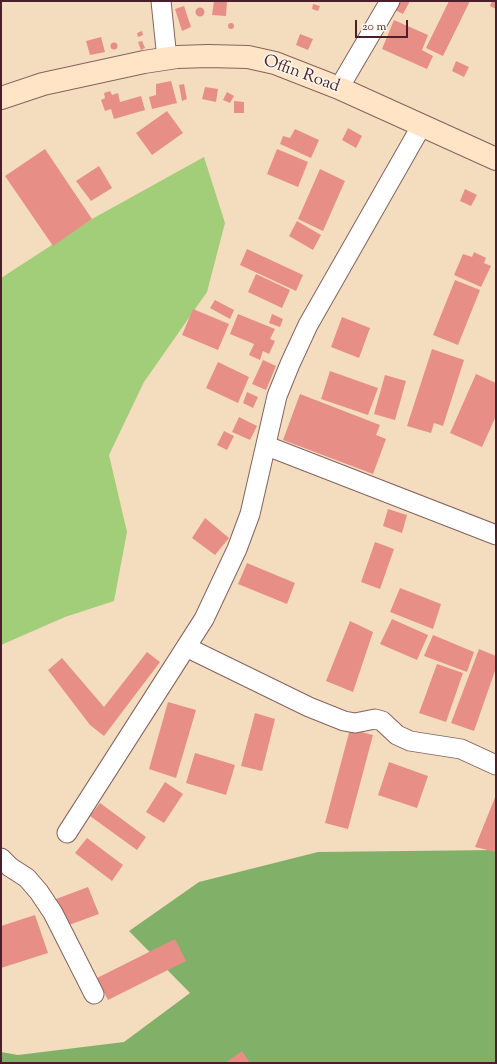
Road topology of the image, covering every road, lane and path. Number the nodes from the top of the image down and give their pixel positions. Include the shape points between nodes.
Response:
1 (161, 1) edge
2 (390, 1) edge
3 (167, 59) junction
4 (338, 88) junction
5 (1, 98) edge
6 (422, 125) junction
7 (496, 159) edge
8 (267, 446) junction
9 (493, 529) edge
10 (186, 647) junction
11 (496, 765) edge
12 (67, 833) dead end
13 (1, 858) edge
14 (94, 994) dead end

1 - 3 street
2 - 4 street
3 - 4 street, Offin Road via 248,57 275,63
3 - 5 street, Offin Road via 50,83
4 - 6 street, Offin Road
6 - 7 street, Offin Road
6 - 8 street via 308,325 277,396
8 - 9 street
8 - 10 street via 250,514 237,549 204,619
10 - 11 street via 309,707 344,721 382,721 397,735 410,741 461,749
10 - 12 street
13 - 14 street via 27,878 39,892

